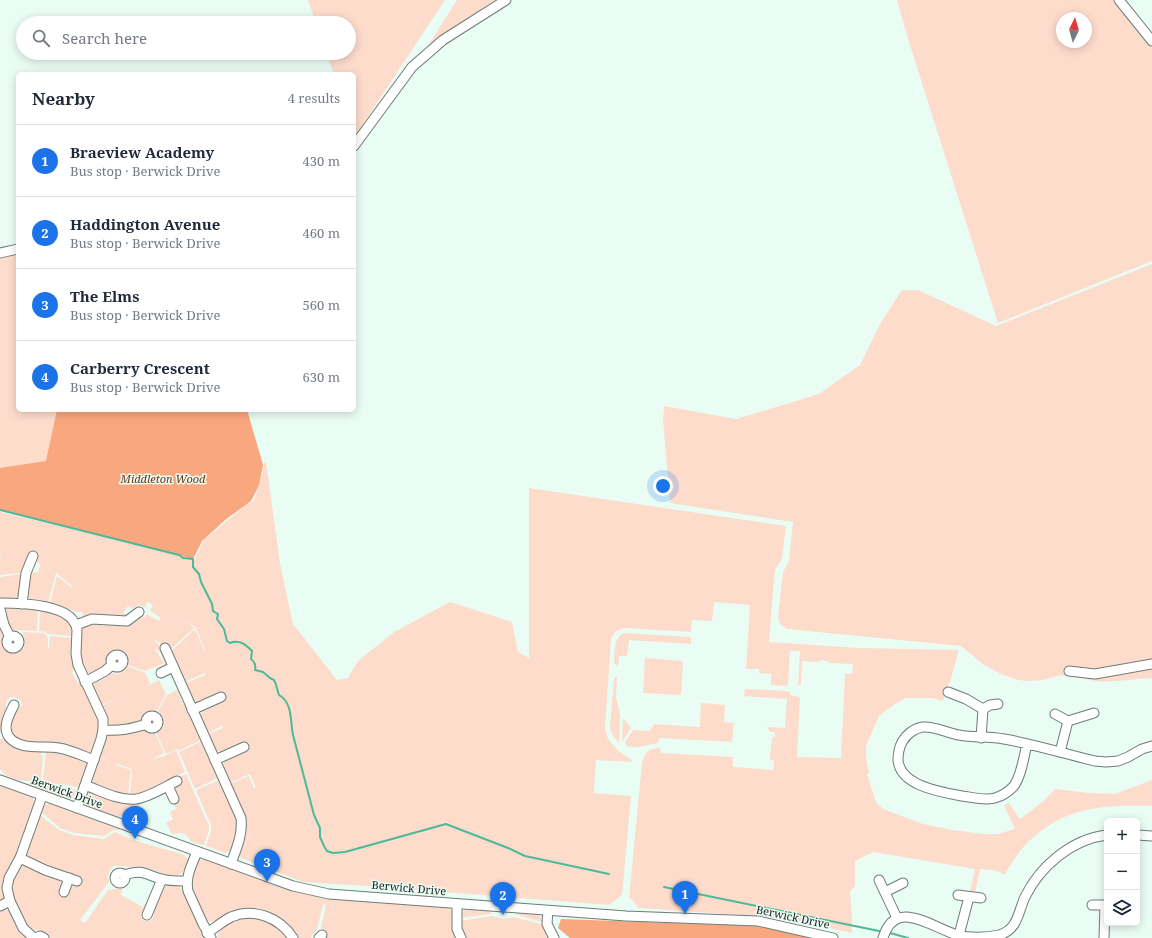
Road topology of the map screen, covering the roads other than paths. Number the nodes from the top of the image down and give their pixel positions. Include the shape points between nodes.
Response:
1 (506, 0) edge
2 (1119, 0) edge
3 (1152, 41) edge
4 (356, 143) edge
5 (16, 249) edge
6 (0, 253) edge
7 (33, 556) dead end
8 (0, 603) edge
9 (22, 604) junction
10 (0, 609) edge
11 (139, 612) dead end
12 (76, 624) junction
13 (10, 637) dead end
14 (165, 648) dead end
15 (1152, 664) edge
16 (112, 665) dead end
17 (173, 667) junction
18 (1068, 671) dead end
19 (161, 673) dead end
20 (85, 682) junction
21 (948, 692) dead end
22 (221, 697) dead end
23 (998, 704) dead end
24 (14, 705) dead end
25 (983, 709) junction
26 (192, 710) junction
27 (1094, 713) dead end
28 (1055, 714) dead end
29 (1068, 721) junction
30 (147, 724) dead end
31 (104, 730) junction
32 (3, 734) edge
33 (982, 738) junction
34 (1027, 744) junction
35 (1152, 746) edge
36 (244, 747) dead end
37 (1060, 752) junction
38 (94, 760) junction
39 (215, 760) junction
40 (0, 780) edge
41 (176, 781) dead end
42 (85, 785) junction
43 (168, 786) junction
44 (42, 796) junction
45 (174, 799) dead end
46 (77, 808) junction
47 (1104, 835) edge
48 (1140, 835) edge
49 (1152, 836) edge
50 (197, 852) junction
51 (20, 858) junction
52 (231, 864) junction
53 (124, 876) dead end
54 (162, 879) junction
55 (879, 880) dead end
56 (186, 881) junction
57 (903, 883) dead end
58 (64, 892) dead end
59 (885, 892) junction
60 (958, 895) dead end
61 (969, 897) junction
62 (981, 898) dead end
63 (10, 901) junction
64 (457, 904) junction
65 (1092, 905) dead end
66 (1104, 905) edge
67 (0, 906) edge
68 (548, 911) junction
69 (147, 915) dead end
70 (897, 918) junction
71 (1105, 926) edge
72 (209, 935) edge
73 (958, 935) junction
74 (35, 938) edge
75 (44, 938) edge
76 (293, 938) edge
77 (460, 938) edge
78 (554, 938) edge
79 (833, 938) edge
80 (883, 938) edge
81 (1104, 938) edge

1 - 4 street via 443,40 412,67
2 - 3 street
5 - 6 street
7 - 9 street via 26,573
8 - 9 street
9 - 12 street via 61,612
10 - 13 street
11 - 12 street via 127,621 92,619
12 - 20 street via 76,654
14 - 17 street
15 - 18 street via 1095,674
16 - 20 street
17 - 19 street
17 - 26 street
20 - 31 street via 103,719
21 - 25 street
22 - 26 street
23 - 25 street
24 - 32 street
25 - 33 street
26 - 39 street
27 - 29 street
28 - 29 street
29 - 37 street
30 - 31 street via 127,730
31 - 38 street
32 - 38 street via 24,745 59,748
33 - 34 street via 1003,738
33 - 34 street via 922,727 912,731 900,745 898,763 904,775 912,782 928,788 983,799 994,798 1013,787
34 - 37 street
35 - 37 street via 1118,761 1106,762
36 - 39 street
38 - 42 street
39 - 52 street via 241,818 241,835
40 - 44 street, Berwick Drive
41 - 43 street
42 - 43 street via 128,799 144,797
42 - 46 street
43 - 45 street
44 - 46 street, Berwick Drive
44 - 51 street
46 - 50 street, Berwick Drive
47 - 73 street via 1083,841 1048,865 1036,879 1026,896 1016,923 1009,931 1000,935 981,937
48 - 49 street
50 - 52 street, Berwick Drive
50 - 56 street
51 - 58 street via 73,880
51 - 63 street via 9,878 7,888
52 - 64 street, Berwick Drive via 311,891
53 - 54 street via 136,872
54 - 56 street
54 - 69 street
55 - 59 street
56 - 72 street via 188,891
57 - 59 street
59 - 70 street
60 - 61 street
61 - 62 street
61 - 73 street
63 - 67 street
63 - 74 street via 23,928
64 - 68 street, Berwick Drive
64 - 77 street via 457,929
65 - 66 street
68 - 78 street via 547,924
68 - 79 street, Berwick Drive via 758,921
70 - 73 street via 914,917
70 - 80 street via 890,923
71 - 81 street
72 - 76 street via 230,918 251,912 271,918 282,925
74 - 75 street

